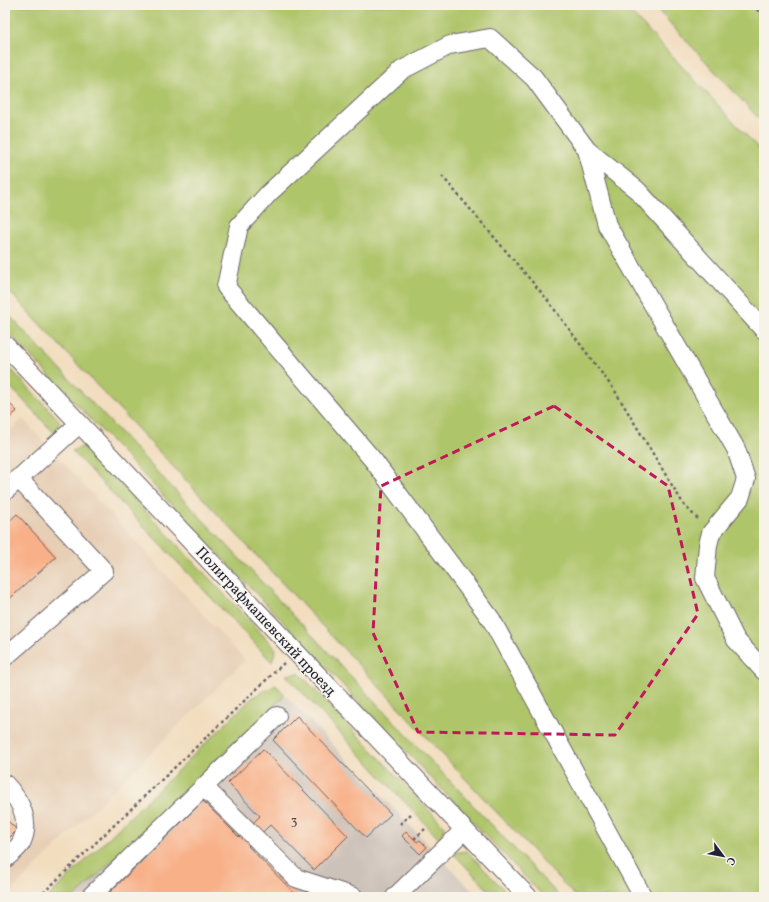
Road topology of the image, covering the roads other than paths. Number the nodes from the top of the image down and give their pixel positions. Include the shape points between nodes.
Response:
1 (587, 150) junction
2 (764, 330) edge
3 (5, 345) edge
4 (79, 424) junction
5 (18, 478) junction
6 (5, 491) edge
7 (5, 657) edge
8 (764, 671) edge
9 (277, 716) dead end
10 (5, 784) edge
11 (204, 787) junction
12 (464, 830) junction
13 (5, 859) edge
14 (90, 897) edge
15 (354, 897) edge
16 (395, 897) edge
17 (528, 897) edge
18 (643, 897) edge

1 - 2 street via 637,190
1 - 8 street via 607,225 736,449 746,479 740,498 711,533 705,578 736,640
1 - 18 street via 534,78 490,38 450,45 402,70 269,193 240,226 226,287 373,460 491,619
3 - 4 street, Полиграфмашевский проезд
4 - 5 street
4 - 12 street, Полиграфмашевский проезд
5 - 6 street
5 - 7 street via 104,571
9 - 11 street
10 - 13 street via 17,797 26,826 20,844
11 - 14 street
11 - 15 street via 296,878
12 - 16 street
12 - 17 street, Полиграфмашевский проезд

